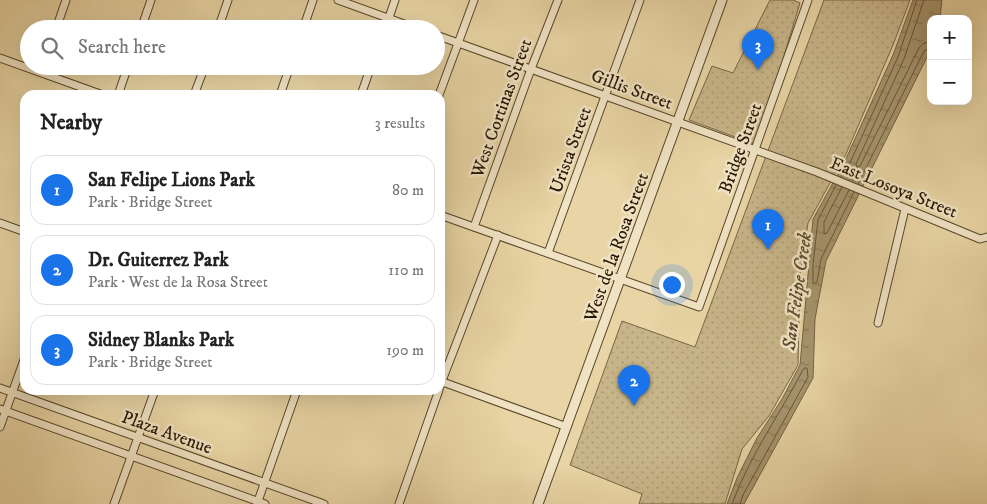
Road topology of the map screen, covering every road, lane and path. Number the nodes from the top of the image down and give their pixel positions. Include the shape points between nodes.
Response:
1 (66, 0) edge
2 (151, 0) edge
3 (228, 0) edge
4 (313, 0) edge
5 (338, 0) edge
6 (395, 0) edge
7 (474, 0) edge
8 (558, 0) edge
9 (640, 0) edge
10 (722, 0) edge
11 (808, 0) edge
12 (389, 18) junction
13 (59, 20) edge
14 (144, 20) edge
15 (221, 20) edge
16 (306, 20) edge
17 (394, 20) edge
18 (445, 38) edge
19 (457, 43) junction
20 (0, 58) edge
21 (20, 63) edge
22 (531, 69) junction
23 (55, 75) edge
24 (125, 75) edge
25 (201, 75) edge
26 (287, 75) edge
27 (368, 75) edge
28 (91, 90) edge
29 (120, 90) edge
30 (196, 90) edge
31 (282, 90) edge
32 (363, 90) edge
33 (441, 90) edge
34 (606, 96) junction
35 (680, 122) junction
36 (755, 150) junction
37 (817, 172) joint
38 (905, 209) junction
39 (445, 217) edge
40 (0, 223) edge
41 (474, 227) junction
42 (20, 230) edge
43 (498, 235) junction
44 (987, 237) edge
45 (548, 253) junction
46 (621, 279) junction
47 (878, 323) dead end
48 (20, 370) edge
49 (445, 373) edge
50 (445, 384) edge
51 (0, 388) edge
52 (12, 392) junction
53 (20, 395) edge
54 (20, 395) edge
55 (154, 395) edge
56 (295, 395) edge
57 (437, 395) edge
58 (3, 410) edge
59 (567, 427) junction
60 (0, 428) edge
61 (138, 438) junction
62 (132, 456) junction
63 (264, 483) junction
64 (260, 503) edge
65 (114, 504) edge
66 (324, 504) edge
67 (399, 504) edge
68 (538, 504) edge

1 - 13 street
2 - 14 street
3 - 15 street
4 - 16 street
5 - 12 street
6 - 12 street
7 - 19 street
8 - 22 street, West Cortinas Street
9 - 34 street, Urista Street
10 - 35 street, West de la Rosa Street
11 - 36 street, Bridge Street
12 - 17 street
18 - 19 street, Gillis Street
19 - 22 street, Gillis Street
19 - 33 street
20 - 21 street
22 - 34 street, Gillis Street
22 - 41 street, West Cortinas Street
23 - 28 street
24 - 29 street
25 - 30 street
26 - 31 street
27 - 32 street
34 - 35 street, Gillis Street
34 - 45 street, Urista Street
35 - 36 street, Gillis Street
35 - 46 street, West de la Rosa Street
36 - 37 street, Gillis Street
36 - 46 street, Bridge Street via 699,307
37 - 38 street, East Losoya Street
38 - 44 street, East Losoya Street via 980,239
38 - 47 street
39 - 41 street
40 - 42 street
41 - 43 street
43 - 45 street
43 - 49 street
45 - 46 street
46 - 59 street, West de la Rosa Street
48 - 52 street
50 - 59 street
51 - 52 street, Plaza Avenue
52 - 54 street, Plaza Avenue
52 - 58 street
53 - 61 street, Plaza Avenue
55 - 61 street
56 - 63 street
57 - 67 street
58 - 60 street
58 - 62 street, Plaza Avenue
59 - 68 street, West de la Rosa Street
61 - 62 street
61 - 63 street, Plaza Avenue
62 - 64 street, Plaza Avenue
62 - 65 street
63 - 64 street
63 - 66 street, Plaza Avenue

